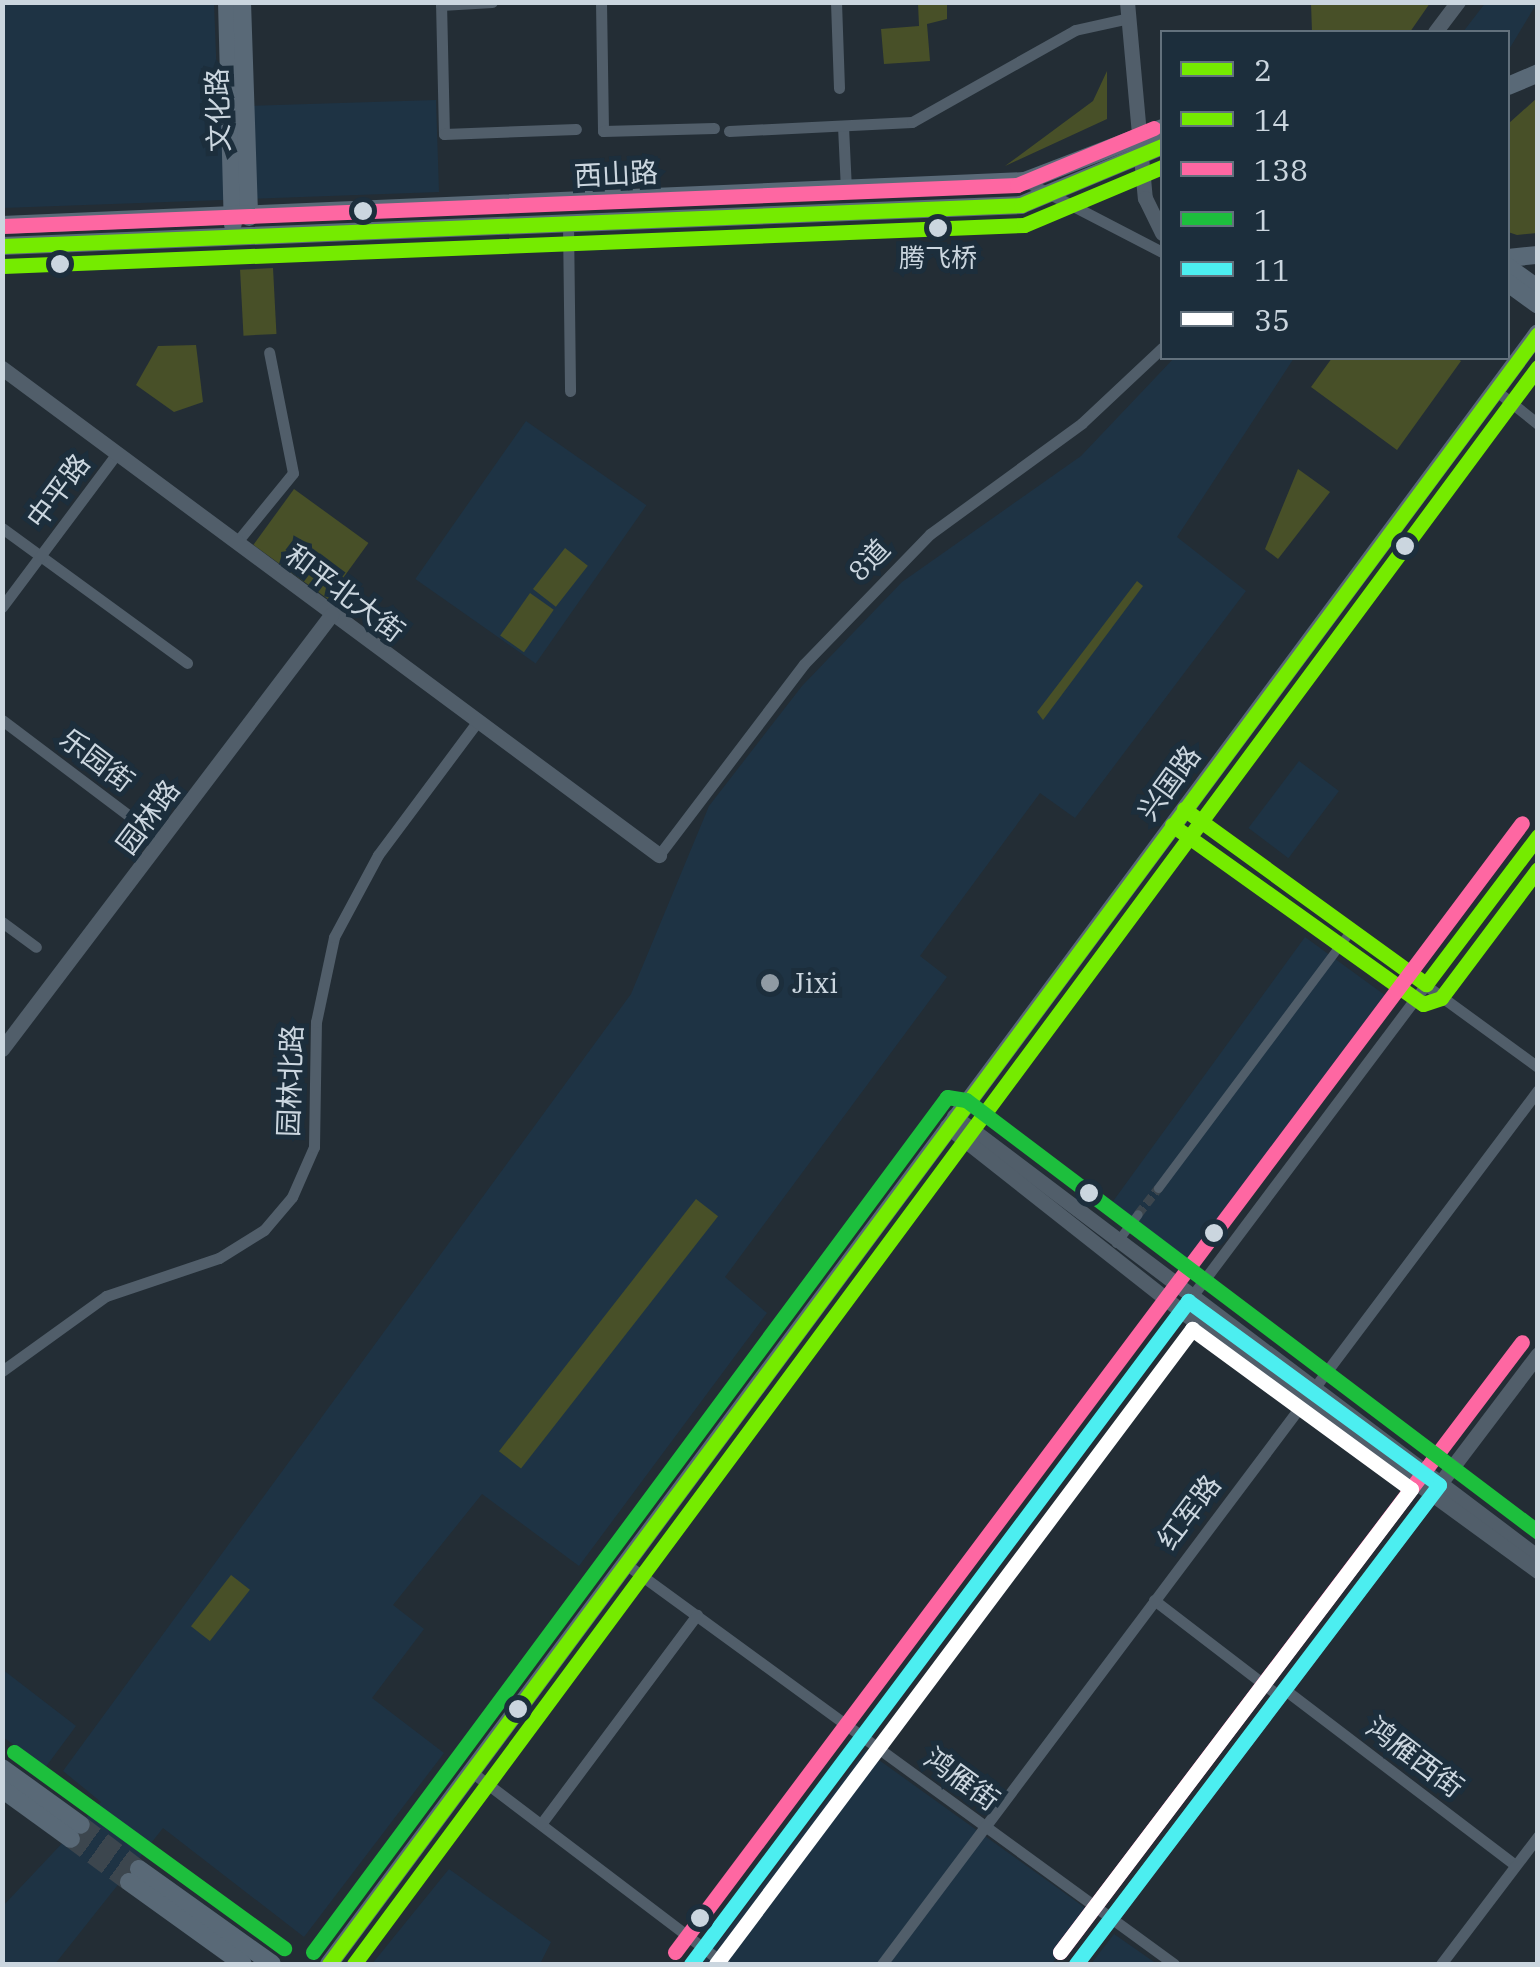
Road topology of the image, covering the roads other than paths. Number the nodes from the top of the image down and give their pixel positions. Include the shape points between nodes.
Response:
1 (227, 2) edge
2 (242, 2) edge
3 (492, 2) edge
4 (600, 2) edge
5 (836, 2) edge
6 (1458, 2) edge
7 (441, 4) edge
8 (1128, 10) edge
9 (1436, 30) edge
10 (1538, 73) edge
11 (1510, 85) edge
12 (838, 88) dead end
13 (844, 126) junction
14 (714, 128) dead end
15 (576, 130) dead end
16 (728, 131) dead end
17 (1150, 144) edge
18 (1025, 181) junction
19 (846, 190) junction
20 (1051, 196) junction
21 (568, 223) junction
22 (2, 226) edge
23 (238, 226) junction
24 (1160, 229) edge
25 (2, 246) edge
26 (1160, 251) edge
27 (1538, 255) edge
28 (1510, 258) edge
29 (1510, 268) edge
30 (1510, 284) edge
31 (1538, 289) edge
32 (1538, 305) edge
33 (1538, 332) edge
34 (1160, 350) edge
35 (268, 352) dead end
36 (1512, 357) edge
37 (3, 369) edge
38 (1494, 389) junction
39 (570, 391) dead end
40 (1538, 424) edge
41 (117, 453) junction
42 (2, 528) edge
43 (236, 543) junction
44 (40, 556) junction
45 (2, 606) edge
46 (331, 614) junction
47 (187, 663) dead end
48 (2, 720) edge
49 (477, 722) junction
50 (1184, 809) junction
51 (1538, 835) edge
52 (162, 840) junction
53 (659, 856) joint
54 (2, 922) edge
55 (1351, 930) junction
56 (36, 947) dead end
57 (1426, 984) junction
58 (2, 1049) edge
59 (1538, 1067) edge
60 (1538, 1090) edge
61 (951, 1121) junction
62 (1158, 1188) tunnel mouth
63 (1138, 1214) tunnel mouth
64 (1116, 1244) junction
65 (1185, 1306) junction
66 (1538, 1354) edge
67 (2, 1372) edge
68 (1308, 1396) junction
69 (1436, 1489) junction
70 (1538, 1557) edge
71 (623, 1562) junction
72 (1538, 1571) edge
73 (1154, 1600) junction
74 (696, 1615) junction
75 (1282, 1693) junction
76 (862, 1737) junction
77 (2, 1768) edge
78 (469, 1770) junction
79 (2, 1788) edge
80 (541, 1824) junction
81 (984, 1826) junction
82 (1538, 1836) edge
83 (1516, 1865) junction
84 (1110, 1919) junction
85 (704, 1948) junction
86 (243, 1964) edge
87 (272, 1964) edge
88 (328, 1964) edge
89 (692, 1964) edge
90 (724, 1964) edge
91 (882, 1964) edge
92 (1076, 1964) edge
93 (1174, 1964) edge
94 (1441, 1964) edge

1 - 23 main road, 文化路
2 - 23 main road, 文化路
3 - 7 street
4 - 14 street via 604,131
5 - 12 street
6 - 9 street
7 - 15 street via 444,134
8 - 13 street via 1074,30 923,118
8 - 17 street
10 - 11 main road
13 - 16 street
13 - 19 street
17 - 18 main road, 西山路
17 - 20 main road, 西山路
17 - 24 street via 1145,198
18 - 19 main road, 西山路
18 - 20 street
19 - 23 main road, 西山路
20 - 21 main road, 西山路 via 1022,205
20 - 26 street
21 - 23 main road, 西山路
21 - 39 street
22 - 23 main road, 西山路
23 - 25 main road, 西山路
27 - 28 main road
29 - 31 main road
30 - 32 main road
33 - 36 main road, 兴国路
34 - 53 street, 8道 via 1082,423 930,534 804,664
35 - 43 street via 293,473
36 - 38 main road, 兴国路
37 - 41 street, 和平北大街
38 - 40 street
38 - 50 main road, 兴国路
41 - 43 street, 和平北大街
41 - 44 street, 中平路
42 - 44 street
43 - 46 street, 和平北大街
44 - 45 street, 中平路
44 - 47 street
46 - 49 street, 和平北大街
46 - 52 street, 园林路
48 - 52 street, 乐园街
49 - 53 street, 和平北大街
49 - 67 street, 园林北路 via 370,867 334,937 316,1018 314,1147 292,1197 264,1230 219,1258 106,1296
50 - 55 street
50 - 61 main road, 兴国路
51 - 57 street
52 - 58 street, 园林路
54 - 56 street
55 - 57 street
55 - 62 street
57 - 59 street
57 - 65 street
60 - 68 street, 红军路
61 - 64 street
61 - 65 street
61 - 71 main road, 兴国路
63 - 64 street
64 - 65 street
65 - 68 street
65 - 76 street
66 - 69 street
68 - 69 street
68 - 73 street, 红军路
69 - 70 street
69 - 72 street
69 - 75 street
71 - 74 street, 鸿雁街
71 - 78 main road
73 - 75 street, 鸿雁西街
73 - 81 street, 红军路
74 - 76 street, 鸿雁街
74 - 80 street
75 - 83 street, 鸿雁西街
75 - 84 street
76 - 81 street, 鸿雁街
76 - 85 street
77 - 79 main road via 76,1832
78 - 80 street
78 - 88 main road
80 - 85 street
81 - 84 street, 鸿雁街
81 - 91 street, 红军路
82 - 83 street
83 - 94 street
84 - 92 street
84 - 93 street, 鸿雁街
85 - 89 street
85 - 90 street
86 - 87 main road via 134,1875

